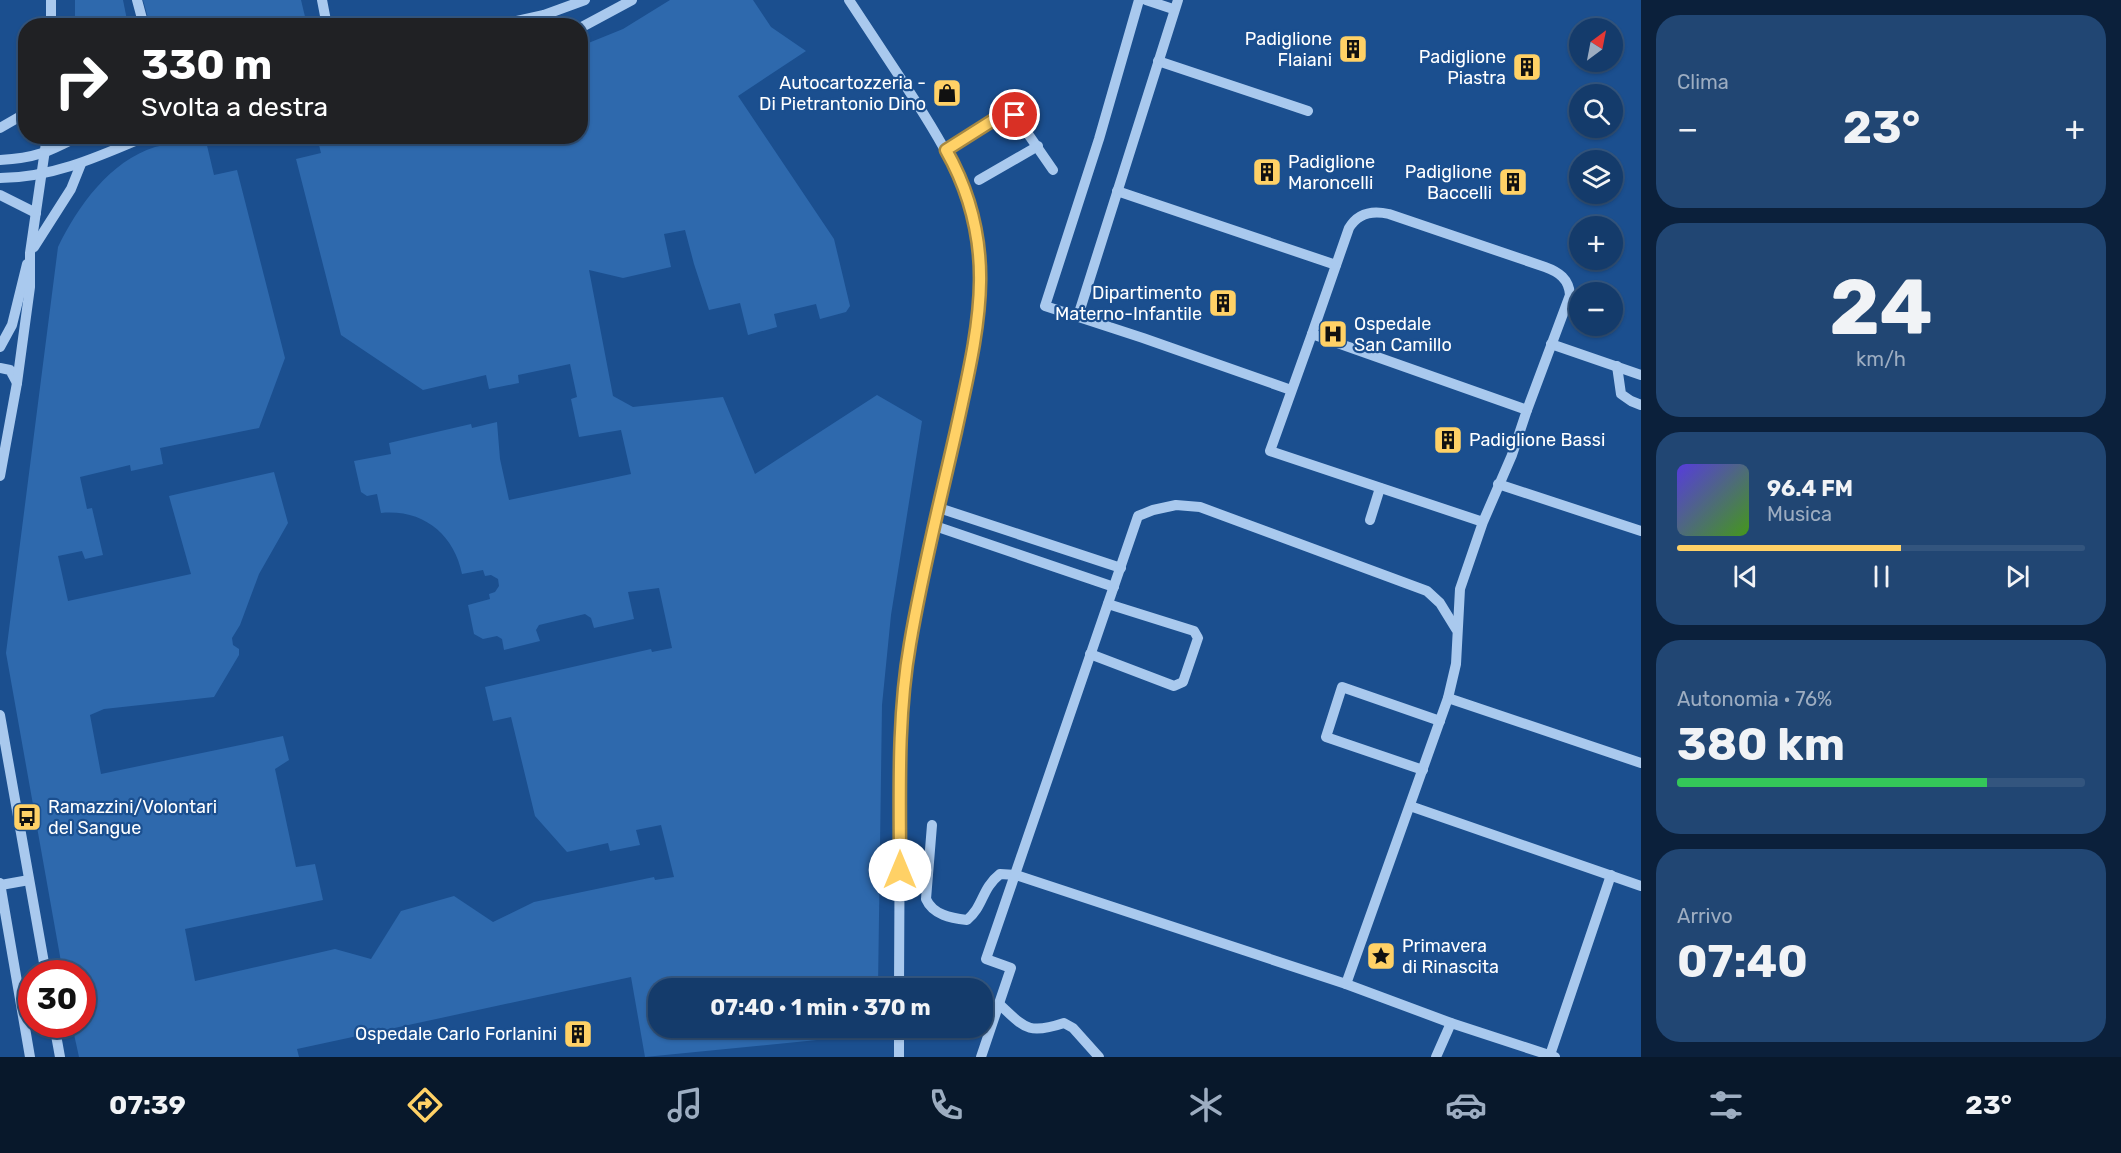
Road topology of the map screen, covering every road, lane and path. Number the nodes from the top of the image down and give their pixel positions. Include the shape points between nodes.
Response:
1 (51, 0) edge
2 (137, 0) edge
3 (322, 0) edge
4 (585, 0) edge
5 (632, 0) edge
6 (849, 0) edge
7 (1139, 0) edge
8 (1146, 0) edge
9 (1176, 4) edge
10 (51, 18) edge
11 (142, 18) edge
12 (325, 18) edge
13 (530, 18) edge
14 (588, 25) edge
15 (1158, 61) junction
16 (1308, 111) dead end
17 (18, 118) edge
18 (0, 128) edge
19 (46, 144) edge
20 (63, 144) edge
21 (128, 144) edge
22 (1038, 146) junction
23 (946, 150) junction
24 (45, 153) junction
25 (0, 160) edge
26 (81, 164) junction
27 (1053, 170) dead end
28 (42, 173) junction
29 (0, 178) edge
30 (979, 180) dead end
31 (1117, 191) junction
32 (0, 195) edge
33 (36, 213) junction
34 (30, 253) junction
35 (1336, 264) junction
36 (1078, 316) junction
37 (1312, 334) junction
38 (1551, 344) junction
39 (0, 347) edge
40 (1617, 366) junction
41 (0, 368) edge
42 (1641, 375) edge
43 (17, 383) junction
44 (1291, 390) junction
45 (1641, 405) edge
46 (1527, 410) junction
47 (0, 476) edge
48 (1498, 484) junction
49 (1380, 488) junction
50 (939, 508) junction
51 (1370, 520) dead end
52 (1483, 522) junction
53 (935, 526) junction
54 (1641, 531) edge
55 (1121, 568) junction
56 (1114, 587) junction
57 (1108, 603) junction
58 (1456, 629) junction
59 (1090, 654) junction
60 (1448, 698) junction
61 (0, 715) edge
62 (1440, 721) junction
63 (1641, 763) edge
64 (1423, 770) junction
65 (1410, 806) junction
66 (932, 825) dead end
67 (1016, 875) junction
68 (1611, 875) junction
69 (29, 880) junction
70 (0, 884) edge
71 (1641, 886) edge
72 (43, 960) edge
73 (899, 978) edge
74 (1346, 984) junction
75 (999, 1004) junction
76 (1451, 1023) junction
77 (57, 1038) edge
78 (899, 1038) edge
79 (1553, 1056) edge
80 (30, 1057) edge
81 (60, 1057) edge
82 (899, 1057) edge
83 (981, 1057) edge
84 (1099, 1057) edge
85 (1436, 1057) edge

1 - 10 street
2 - 11 street
3 - 12 street
4 - 13 street
5 - 14 street
6 - 23 street
7 - 36 street via 1045,306
8 - 9 street
9 - 15 street
15 - 16 street
15 - 31 street
17 - 18 street
19 - 24 street
20 - 24 street
21 - 26 street
22 - 23 street via 1015,115 1006,112
22 - 27 street
22 - 30 street
23 - 50 street via 970,205 981,278 978,324
24 - 25 street
24 - 28 street
26 - 28 street
26 - 34 street via 71,189
28 - 29 street
28 - 33 street
31 - 35 street
31 - 36 street
32 - 33 street
33 - 34 street
34 - 39 street via 12,325
34 - 43 street via 30,287
35 - 37 street
35 - 38 street via 1352,224 1361,215 1375,212 1545,267 1563,277 1570,290
36 - 44 street
37 - 44 street
37 - 46 street
38 - 40 street
38 - 46 street
40 - 42 street
40 - 45 street via 1621,394
41 - 43 street via 10,370
43 - 47 street
44 - 49 street via 1270,451
46 - 48 street
48 - 52 street
48 - 54 street
49 - 51 street
49 - 52 street
50 - 53 street
50 - 55 street
52 - 58 street via 1460,589
53 - 56 street
53 - 73 street via 913,623 903,706
55 - 56 street
55 - 58 street via 1138,516 1176,505 1200,507 1427,591 1440,603
56 - 57 street
57 - 59 street
57 - 59 street via 1194,631 1198,638 1183,682 1174,686
58 - 60 street via 1456,664
59 - 67 street
60 - 62 street
60 - 63 street
61 - 69 street
62 - 64 street
62 - 64 street via 1342,687 1326,737
64 - 65 street
65 - 68 street
65 - 74 street
66 - 67 street via 926,899 937,912 967,920 975,913 989,883 1000,874
67 - 74 street
67 - 75 street via 986,959 1011,968
68 - 71 street
68 - 79 street
69 - 70 street
69 - 72 street
70 - 80 street
74 - 76 street
75 - 83 street
75 - 84 street via 1023,1027 1037,1030 1064,1023
76 - 79 street
76 - 85 street
77 - 81 street
78 - 82 street

